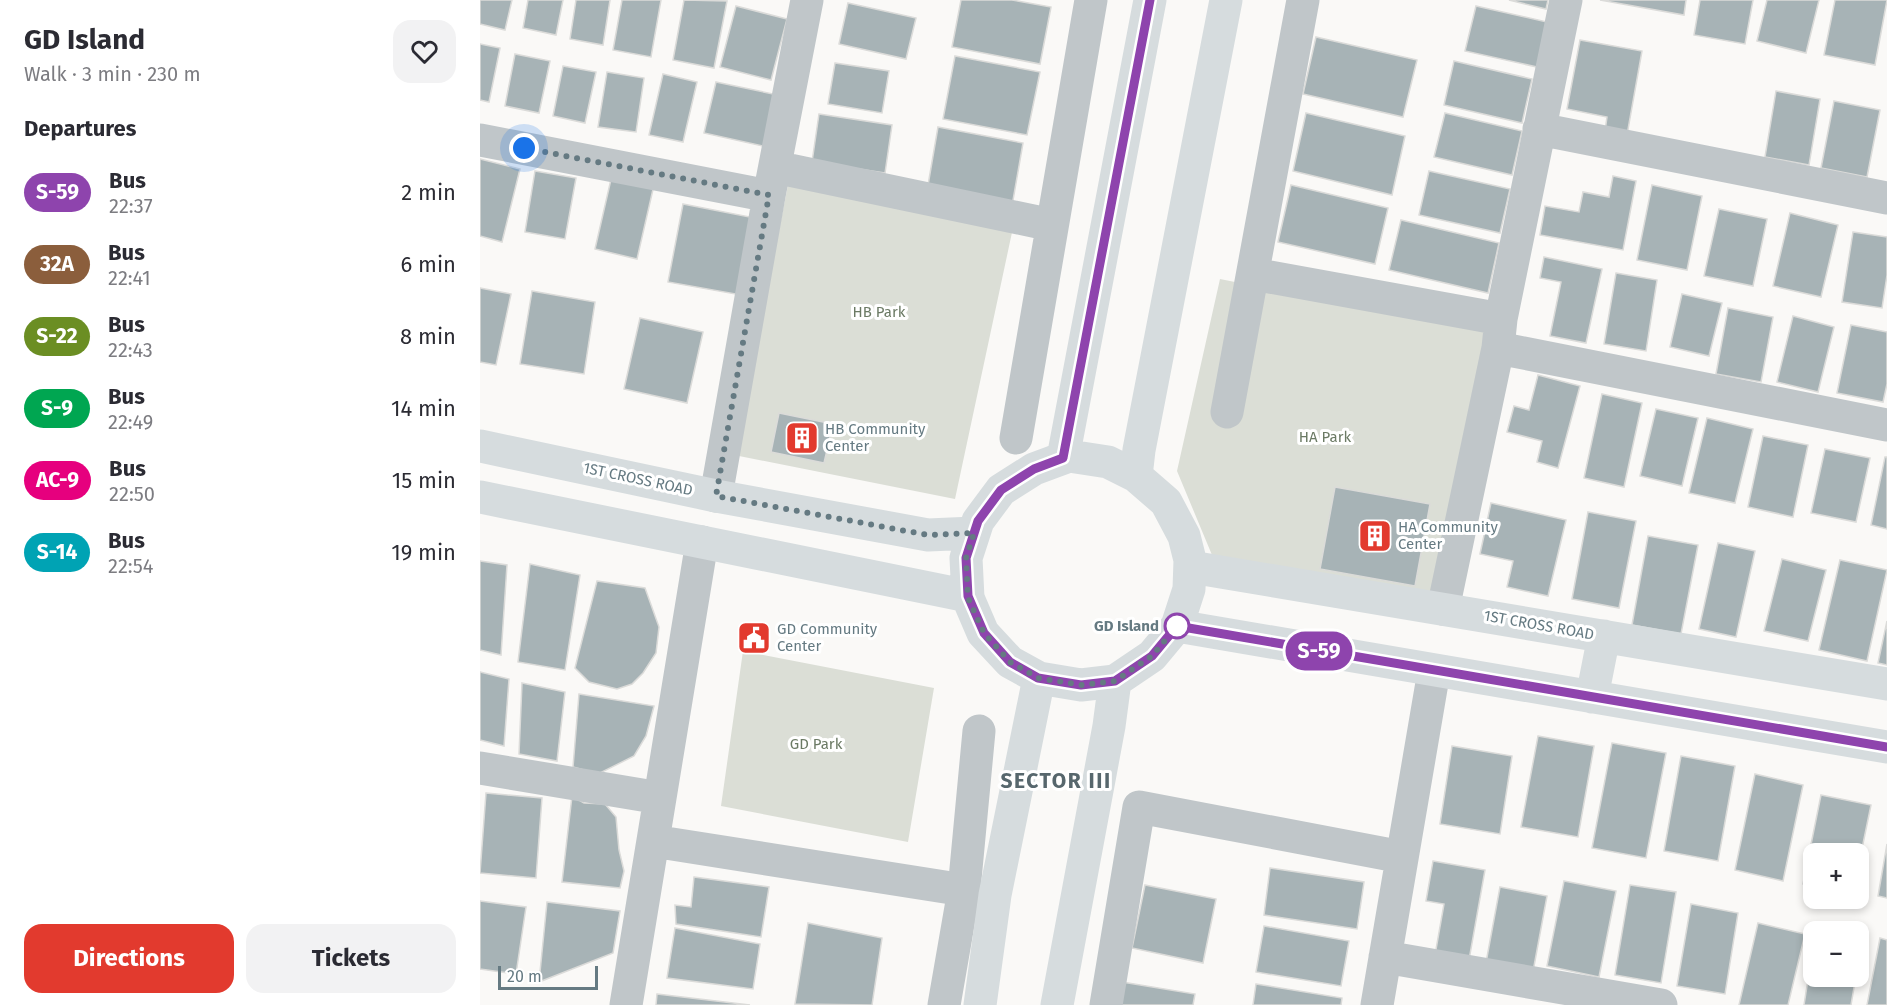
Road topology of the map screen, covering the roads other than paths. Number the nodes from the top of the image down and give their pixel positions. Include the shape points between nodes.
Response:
1 (805, 0) edge
2 (1091, 0) edge
3 (1150, 0) edge
4 (1226, 0) edge
5 (1303, 0) edge
6 (1566, 0) edge
7 (1539, 129) junction
8 (480, 140) edge
9 (772, 181) junction
10 (1887, 198) edge
11 (1052, 225) junction
12 (1253, 274) junction
13 (1499, 334) junction
14 (1227, 412) dead end
15 (1887, 425) edge
16 (1016, 438) dead end
17 (480, 446) edge
18 (526, 456) junction
19 (1063, 458) junction
20 (1136, 477) junction
21 (716, 496) junction
22 (480, 497) edge
23 (519, 505) junction
24 (974, 533) junction
25 (702, 542) junction
26 (1191, 567) junction
27 (968, 596) junction
28 (1443, 609) junction
29 (1177, 626) junction
30 (1604, 636) junction
31 (1434, 670) junction
32 (1038, 678) junction
33 (1115, 681) junction
34 (1887, 684) edge
35 (1593, 697) junction
36 (979, 731) dead end
37 (1887, 747) edge
38 (480, 768) edge
39 (660, 798) junction
40 (652, 841) junction
41 (1402, 857) junction
42 (964, 890) junction
43 (1385, 957) junction
44 (626, 1005) edge
45 (944, 1005) edge
46 (980, 1005) edge
47 (1058, 1005) edge
48 (1106, 1005) edge
49 (1377, 1005) edge
50 (1661, 1005) edge

1 - 9 street
2 - 11 street
3 - 19 street
4 - 20 street via 1138,450
5 - 12 street
6 - 7 street
7 - 10 street
7 - 13 street
8 - 9 street
9 - 11 street
9 - 21 street
11 - 16 street
12 - 13 street
12 - 14 street
13 - 15 street
13 - 28 street
17 - 18 street, 1ST CROSS ROAD
18 - 21 street, 1ST CROSS ROAD
18 - 23 street
19 - 20 street via 1108,462
19 - 24 street via 1034,469 1001,490
20 - 26 street via 1166,502 1184,536
21 - 24 street, 1ST CROSS ROAD via 928,535
22 - 23 street
23 - 25 street
24 - 27 street via 966,558
25 - 27 street
25 - 39 street
26 - 28 street, 1ST CROSS ROAD
26 - 29 street via 1189,589
27 - 32 street via 984,633 1010,662
28 - 30 street, 1ST CROSS ROAD
29 - 31 street
29 - 33 street via 1152,656
30 - 34 street, 1ST CROSS ROAD
30 - 35 street
31 - 35 street
31 - 41 street
32 - 33 street via 1081,685
32 - 46 street via 995,895
33 - 47 street
35 - 37 street
36 - 42 street
38 - 39 street
39 - 40 street
40 - 42 street
40 - 44 street
41 - 43 street
41 - 48 street via 1139,807
42 - 45 street
43 - 49 street
43 - 50 street

